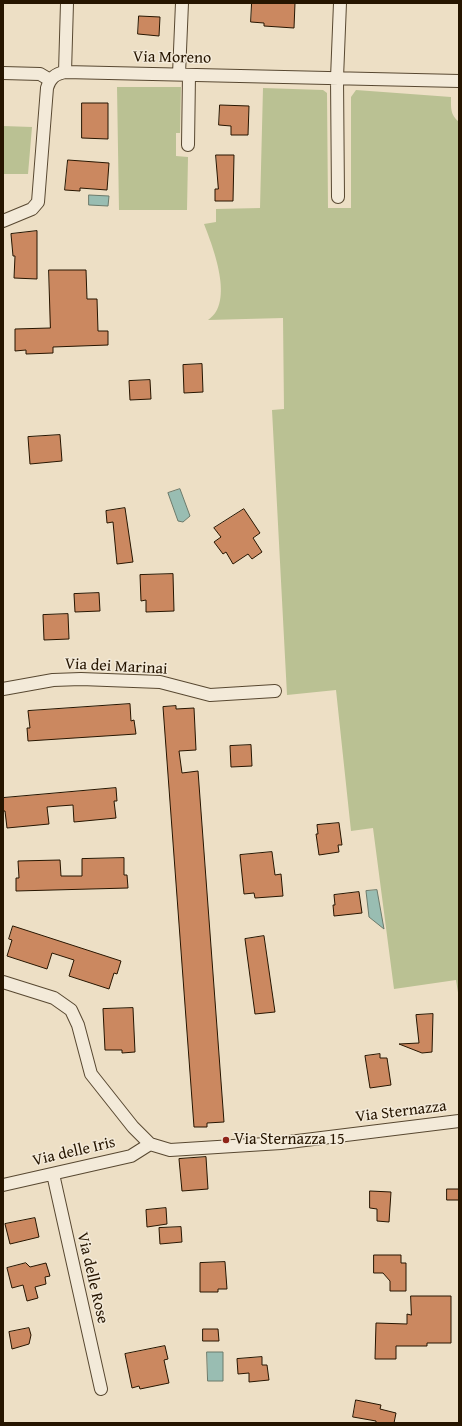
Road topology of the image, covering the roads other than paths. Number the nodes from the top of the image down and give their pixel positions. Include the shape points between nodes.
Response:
1 (67, 3) edge
2 (182, 3) edge
3 (340, 3) edge
4 (65, 72) junction
5 (3, 73) edge
6 (184, 74) junction
7 (337, 78) junction
8 (50, 80) junction
9 (459, 81) edge
10 (188, 144) dead end
11 (338, 197) dead end
12 (3, 221) edge
13 (3, 689) edge
14 (275, 691) dead end
15 (3, 982) edge
16 (459, 1121) edge
17 (150, 1144) junction
18 (53, 1174) junction
19 (3, 1185) edge
20 (101, 1389) dead end

1 - 4 street
2 - 6 street
3 - 7 street
4 - 6 street, Via Moreno
4 - 8 street, Via Moreno
5 - 8 street via 40,74
6 - 7 street, Via Moreno
6 - 10 street
7 - 9 street, Via Moreno
7 - 11 street
8 - 12 street via 47,88 38,202 32,209
13 - 14 street, Via dei Marinai via 53,680 81,679 160,682 210,695
15 - 17 street, Via Sternazza via 54,998 71,1010 78,1025 91,1074 133,1127
16 - 17 street, Via Sternazza via 289,1142 170,1150
17 - 18 street, Via delle Iris via 131,1156
18 - 19 street, Via delle Iris
18 - 20 street, Via delle Rose

